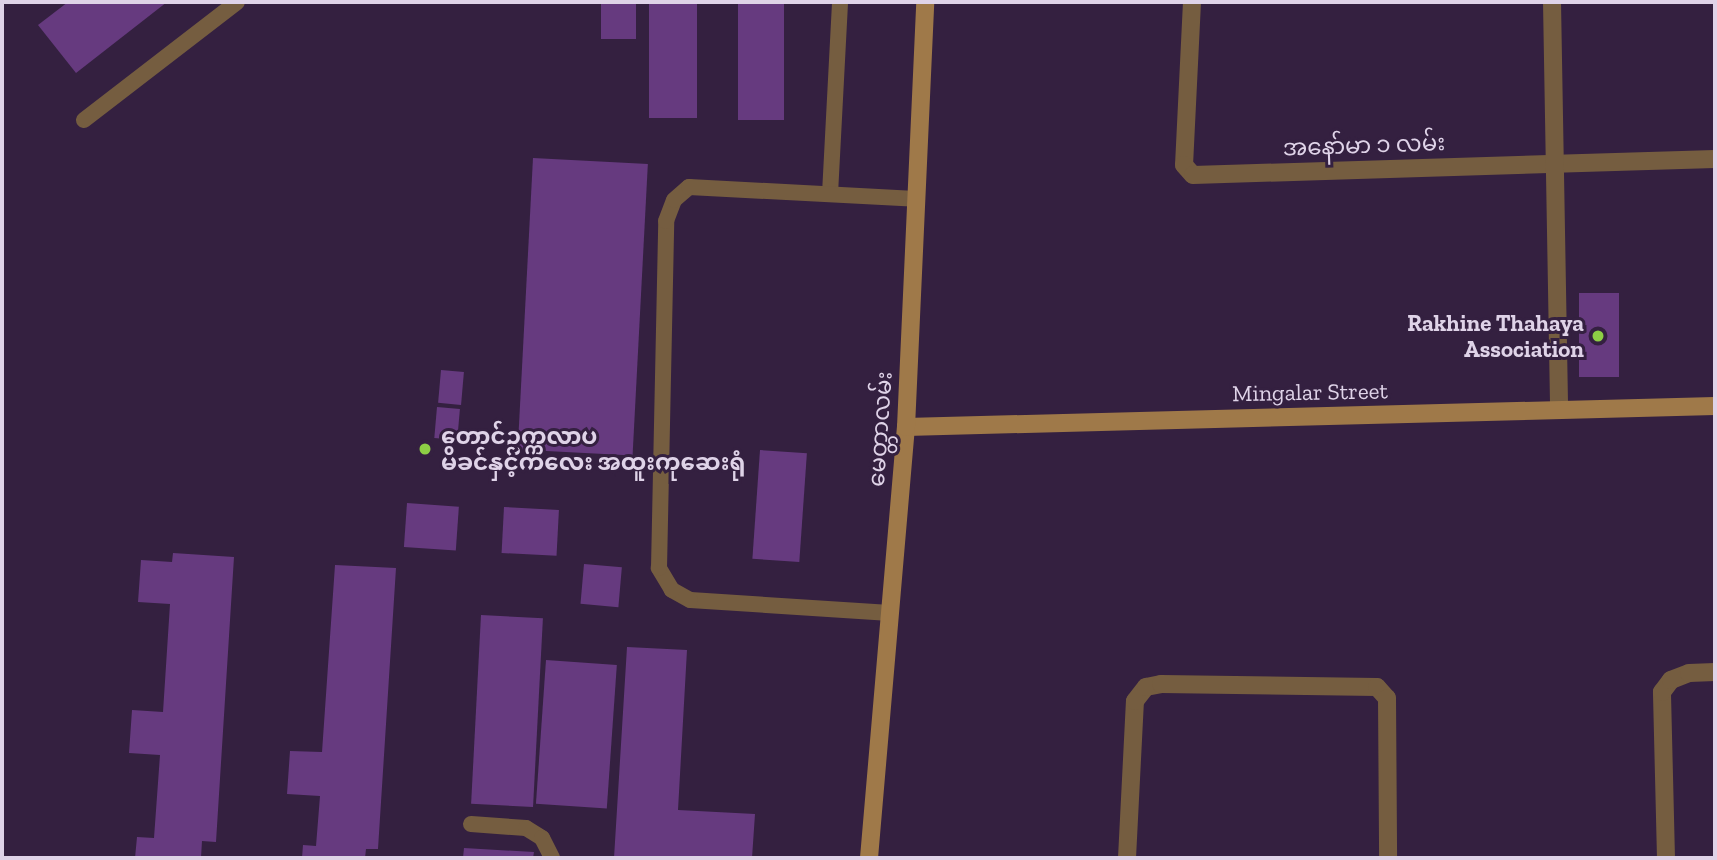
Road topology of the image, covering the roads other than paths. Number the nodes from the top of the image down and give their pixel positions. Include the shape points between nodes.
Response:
1 (237, 2) edge
2 (840, 2) edge
3 (925, 2) edge
4 (1192, 2) edge
5 (1552, 2) edge
6 (84, 120) dead end
7 (1715, 159) edge
8 (1554, 164) junction
9 (830, 194) junction
10 (916, 199) junction
11 (1715, 406) edge
12 (1559, 410) junction
13 (906, 427) junction
14 (890, 613) junction
15 (1715, 672) edge
16 (471, 824) dead end
17 (552, 858) edge
18 (869, 858) edge
19 (1127, 858) edge
20 (1388, 858) edge
21 (1666, 858) edge

1 - 6 lane
2 - 9 lane
3 - 10 main road, မေတ္တာလမ်း
4 - 8 street, အနော်မာ ၁ လမ်း via 1184,165 1193,175
5 - 8 street
7 - 8 street, အနော်မာ ၁ လမ်း
8 - 12 street
9 - 10 lane
9 - 14 lane via 689,187 674,200 666,221 659,568 671,590 690,600
10 - 13 main road, မေတ္တာလမ်း
11 - 12 main road, Mingalar Street
12 - 13 main road, Mingalar Street
13 - 14 main road, မေတ္တာလမ်း
14 - 18 main road, မေတ္တာလမ်း
15 - 21 street via 1689,673 1671,680 1662,692
16 - 17 lane via 526,828 542,838
19 - 20 street via 1135,701 1146,687 1174,684 1377,687 1387,698

